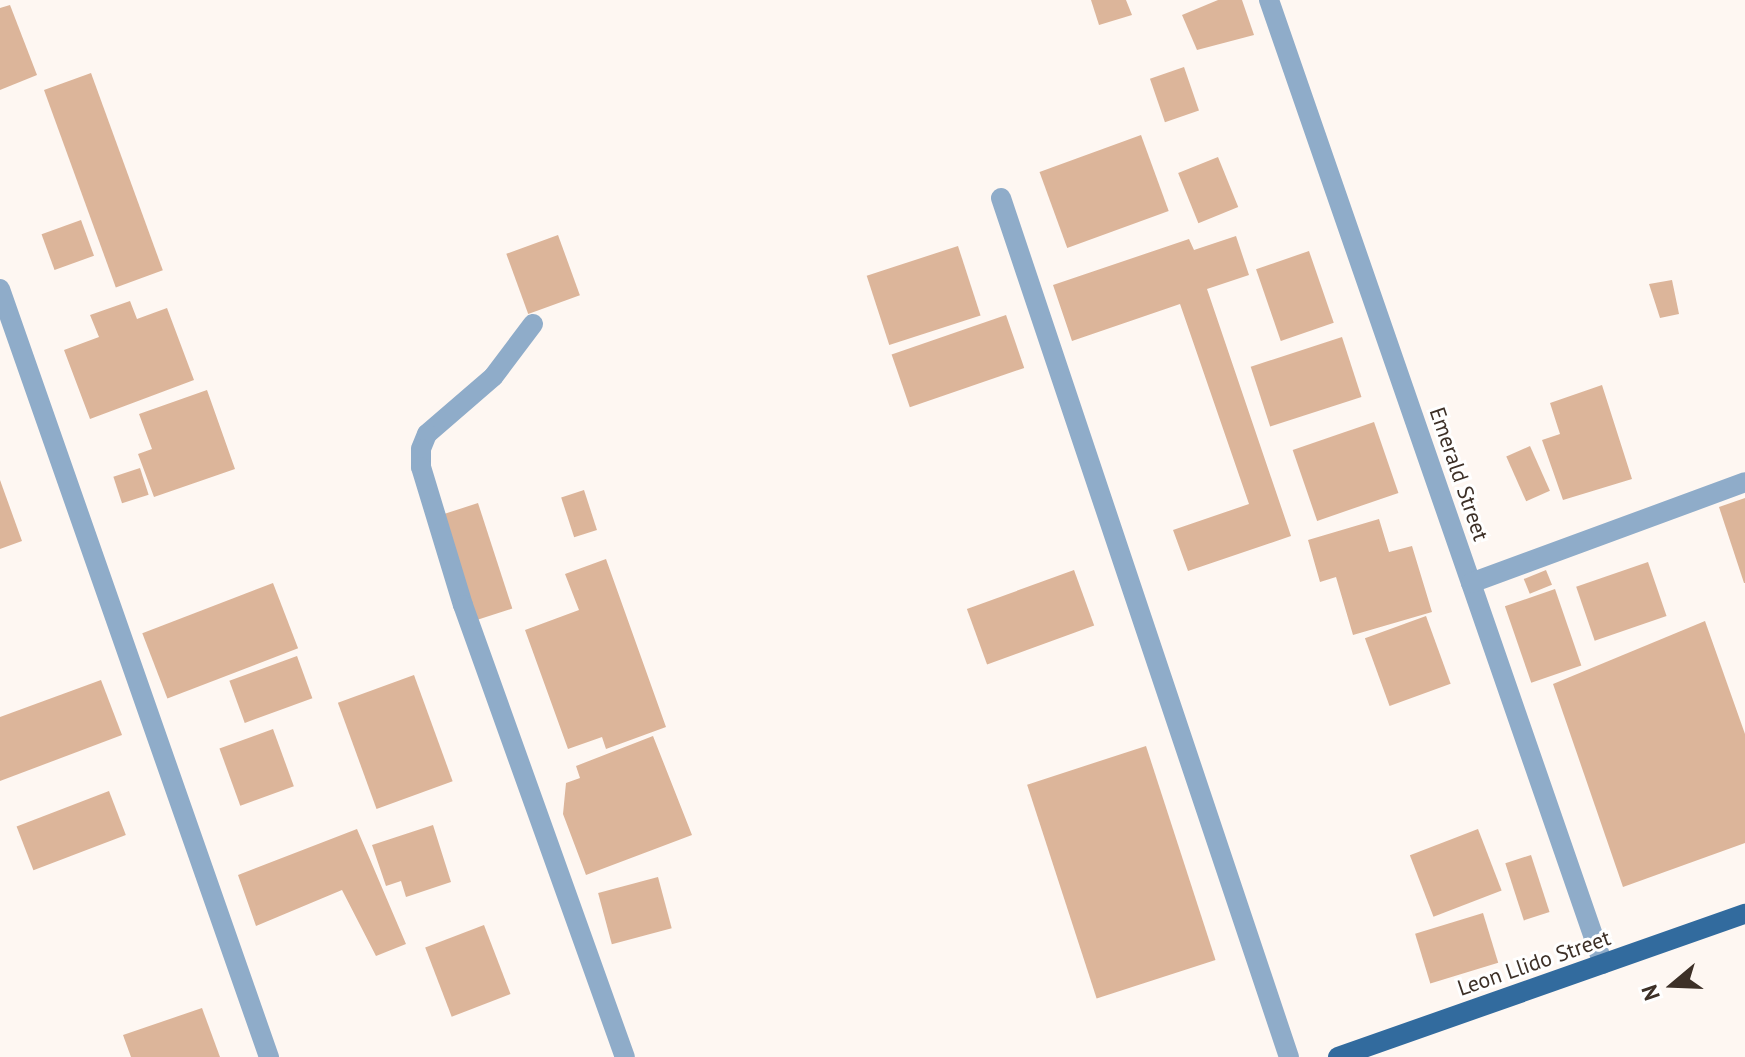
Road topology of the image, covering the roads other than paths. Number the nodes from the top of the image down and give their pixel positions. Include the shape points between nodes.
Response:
1 (1269, 0) edge
2 (1001, 198) dead end
3 (0, 289) edge
4 (533, 324) dead end
5 (1745, 482) edge
6 (1471, 583) junction
7 (1745, 914) edge
8 (1603, 964) junction
9 (269, 1057) edge
10 (625, 1057) edge
11 (1289, 1057) edge
12 (1338, 1057) edge

1 - 6 street, Emerald Street
2 - 11 street
3 - 9 street
4 - 10 street via 493,377 427,434 421,467 463,605
5 - 6 street
6 - 8 street, Emerald Street
7 - 8 main road, Leon Llido Street
8 - 12 main road, Leon Llido Street

